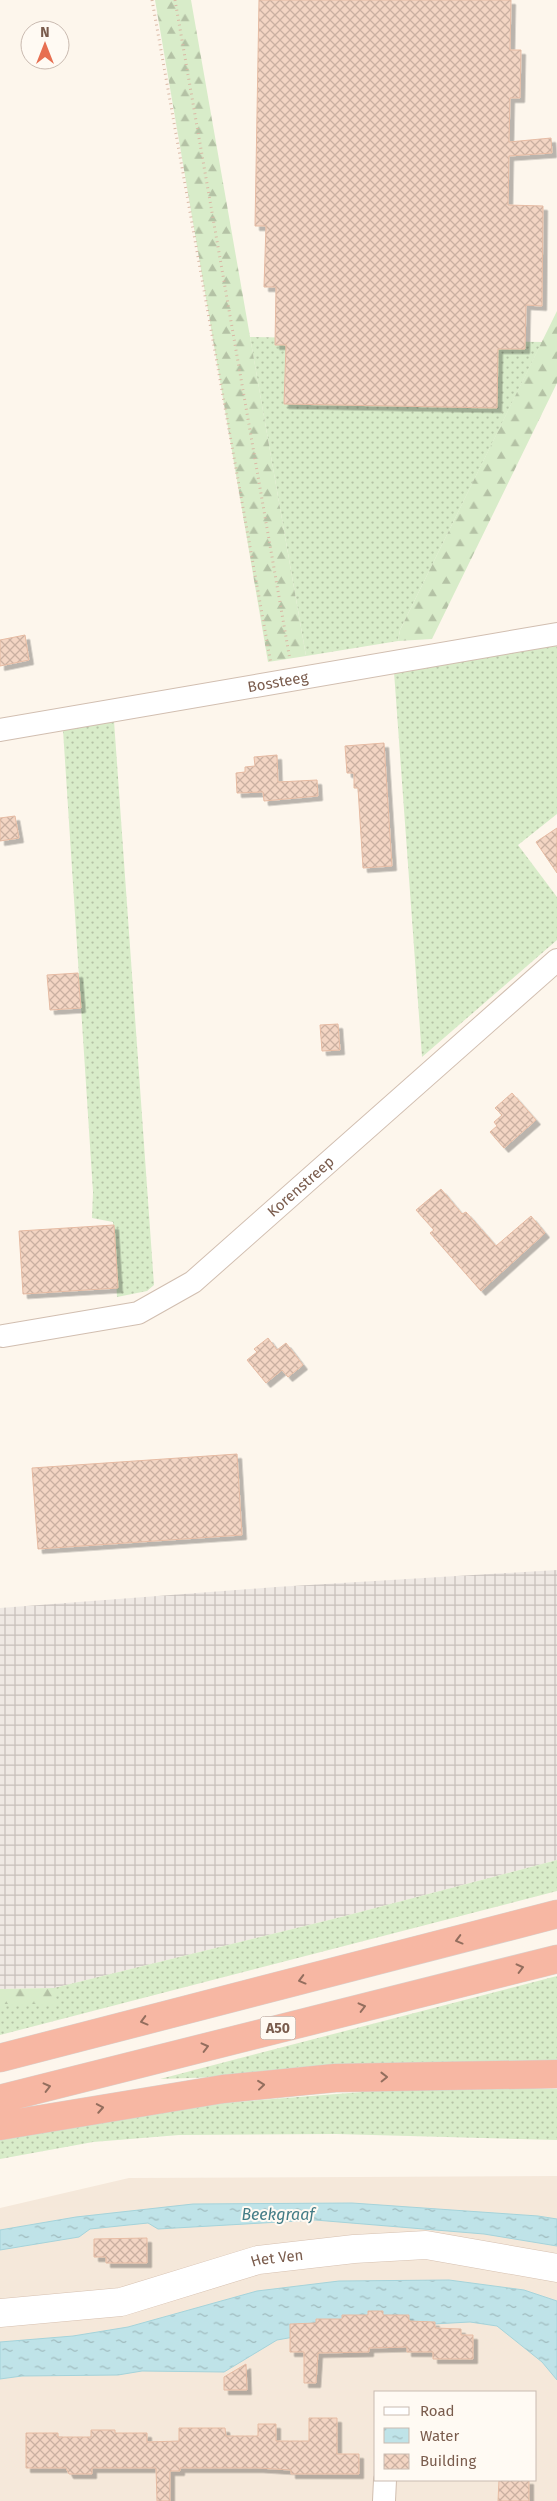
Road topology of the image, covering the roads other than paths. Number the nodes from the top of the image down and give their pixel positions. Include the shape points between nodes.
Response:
1 (557, 634) edge
2 (0, 730) edge
3 (557, 960) edge
4 (4, 1336) dead end
5 (557, 1914) edge
6 (557, 1959) edge
7 (0, 2058) edge
8 (557, 2074) edge
9 (0, 2099) edge
10 (0, 2126) edge
11 (557, 2268) edge
12 (0, 2313) edge
13 (385, 2481) edge
14 (384, 2501) edge

1 - 2 street, Bossteeg
3 - 4 street, Korenstreep via 193,1282 138,1314
5 -> 7 highway
9 -> 6 highway, A50
10 -> 8 highway via 223,2089 326,2078
11 - 12 street, Het Ven via 426,2245 354,2249 258,2260 121,2302
13 - 14 street

